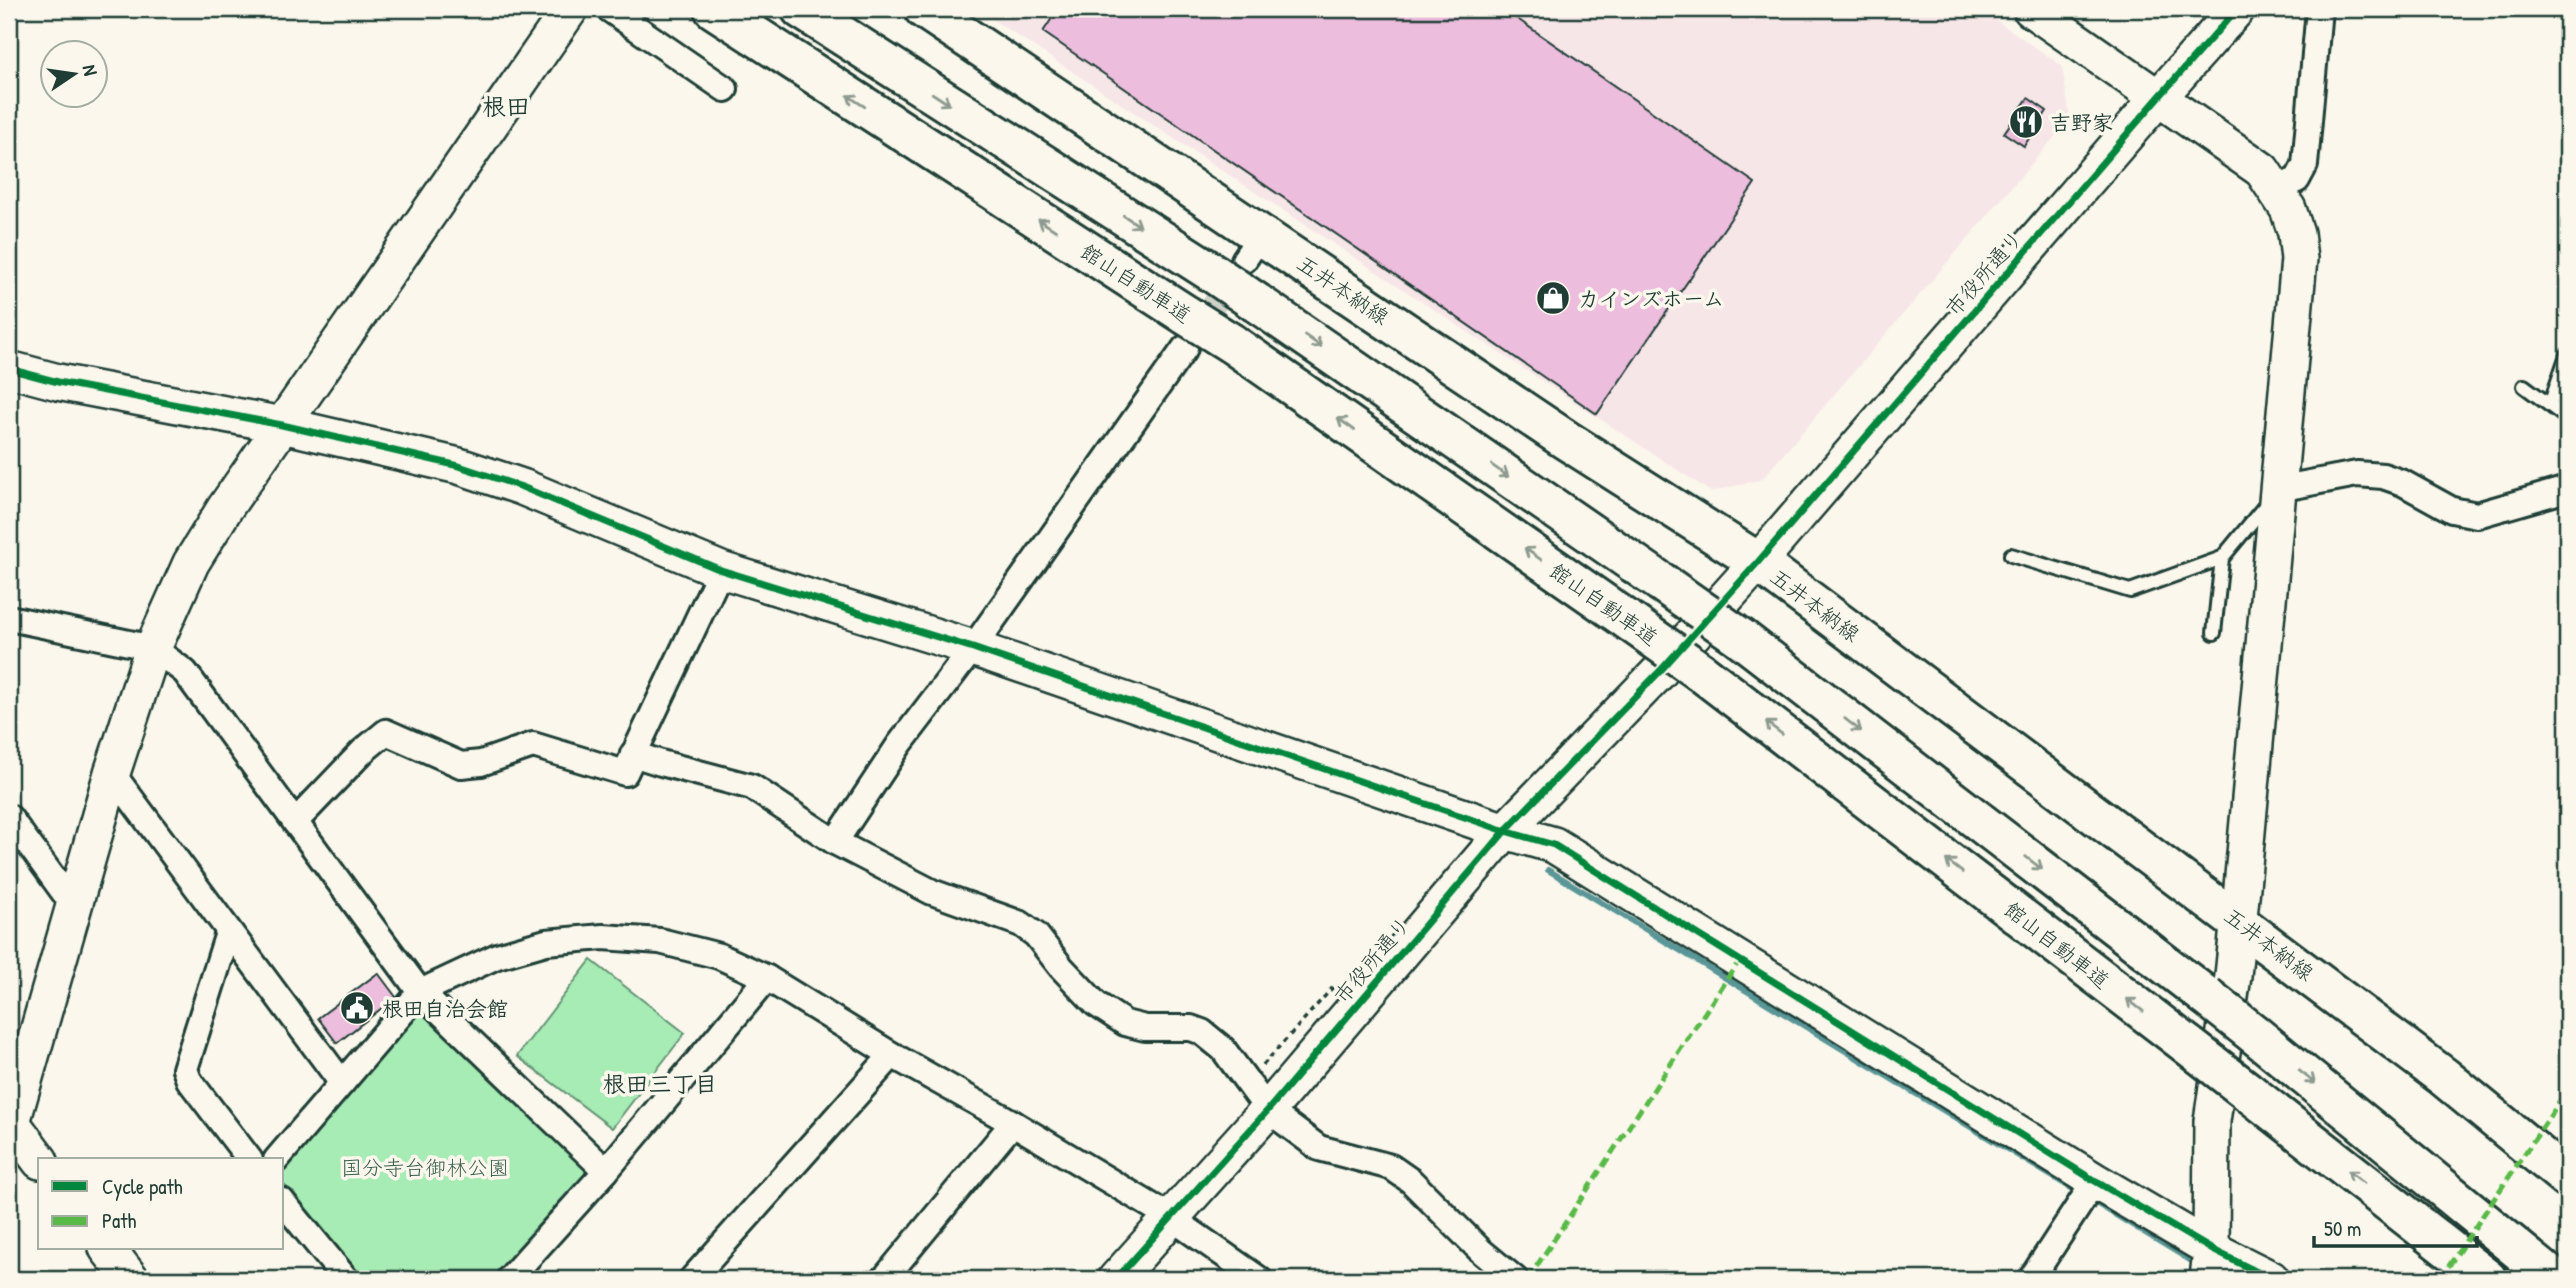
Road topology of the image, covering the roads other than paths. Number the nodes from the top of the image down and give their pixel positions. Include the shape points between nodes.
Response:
1 (570, 9) edge
2 (609, 9) edge
3 (714, 9) edge
4 (801, 9) edge
5 (924, 9) edge
6 (2031, 9) edge
7 (2237, 9) edge
8 (2319, 9) edge
9 (725, 89) dead end
10 (2159, 97) junction
11 (2276, 188) junction
12 (1239, 256) junction
13 (1185, 332) junction
14 (2567, 355) edge
15 (9, 369) edge
16 (2524, 386) dead end
17 (2550, 405) junction
18 (2567, 418) edge
19 (282, 425) junction
20 (2278, 489) junction
21 (2567, 489) edge
22 (2011, 555) dead end
23 (2222, 558) junction
24 (1758, 562) junction
25 (721, 570) junction
26 (9, 618) edge
27 (2214, 633) dead end
28 (153, 648) junction
29 (973, 648) junction
30 (634, 754) junction
31 (112, 773) junction
32 (9, 817) edge
33 (295, 822) junction
34 (1505, 831) junction
35 (835, 842) junction
36 (73, 905) junction
37 (2238, 921) junction
38 (228, 933) junction
39 (767, 978) junction
40 (419, 992) junction
41 (892, 1055) junction
42 (342, 1083) junction
43 (1268, 1110) junction
44 (1013, 1123) junction
45 (10, 1125) edge
46 (248, 1158) edge
47 (278, 1158) edge
48 (38, 1159) edge
49 (606, 1171) junction
50 (2567, 1178) edge
51 (2095, 1181) junction
52 (284, 1203) edge
53 (1170, 1217) junction
54 (109, 1250) edge
55 (2209, 1264) edge
56 (343, 1278) edge
57 (131, 1279) edge
58 (509, 1279) edge
59 (692, 1279) edge
60 (884, 1279) edge
61 (1116, 1279) edge
62 (1259, 1279) edge
63 (1515, 1279) edge
64 (2031, 1279) edge
65 (2271, 1279) edge
66 (2487, 1279) edge
67 (2554, 1279) edge

1 - 19 street
2 - 9 street
13 -> 3 main road, 館山自動車道
4 -> 12 main road
5 - 12 main road, 五井本納線
6 - 10 street
7 - 10 street, 市役所通り
8 - 11 street via 2305,165 2297,180
10 - 11 street via 2262,170
10 - 24 street, 市役所通り
11 - 20 street via 2296,233 2299,259
12 - 24 main road, 五井本納線 via 1566,440
12 -> 67 main road, bridge via 1256,303 1741,638 2206,996
13 - 29 street
66 -> 13 main road, 館山自動車道, bridge via 1701,672 1231,343
14 - 17 lane
15 - 19 street
16 - 17 lane
17 - 18 lane
19 - 25 street via 458,466 522,487
19 - 28 street via 191,563
20 - 21 street via 2357,474 2383,476 2452,510 2477,515
20 - 23 lane
20 - 37 street
22 - 23 lane via 2130,591
23 - 27 lane
24 - 34 street, 市役所通り
24 - 37 main road, 五井本納線
25 - 29 street
25 - 30 street
26 - 28 street
28 - 31 street
28 - 33 street via 184,672
29 - 34 street
29 - 35 street via 899,745
30 - 33 street via 625,773 533,745 461,765 386,732
30 - 35 street via 752,787
31 - 36 street
31 - 38 street
32 - 36 street
33 - 40 street
34 - 43 street, 市役所通り
34 - 51 street via 1554,845
35 - 43 street via 932,892 1021,924 1096,1004 1125,1023 1202,1032 1223,1049
36 - 45 street
37 - 50 main road, 五井本納線 via 2444,1077
37 - 55 street via 2212,1121
38 - 42 street
38 - 46 street via 185,1069
39 - 40 street via 690,947 603,937 521,948
39 - 41 street
39 - 49 street
40 - 42 street
40 - 49 street
41 - 44 street
41 - 59 street
42 - 47 street
43 - 53 street, 市役所通り
43 - 63 street via 1319,1148 1391,1167
44 - 53 street
44 - 60 street
45 - 48 street
49 - 58 street
51 - 55 street
51 - 64 street
52 - 56 street
53 - 61 street, 市役所通り
53 - 62 street
54 - 57 street
55 - 65 street

